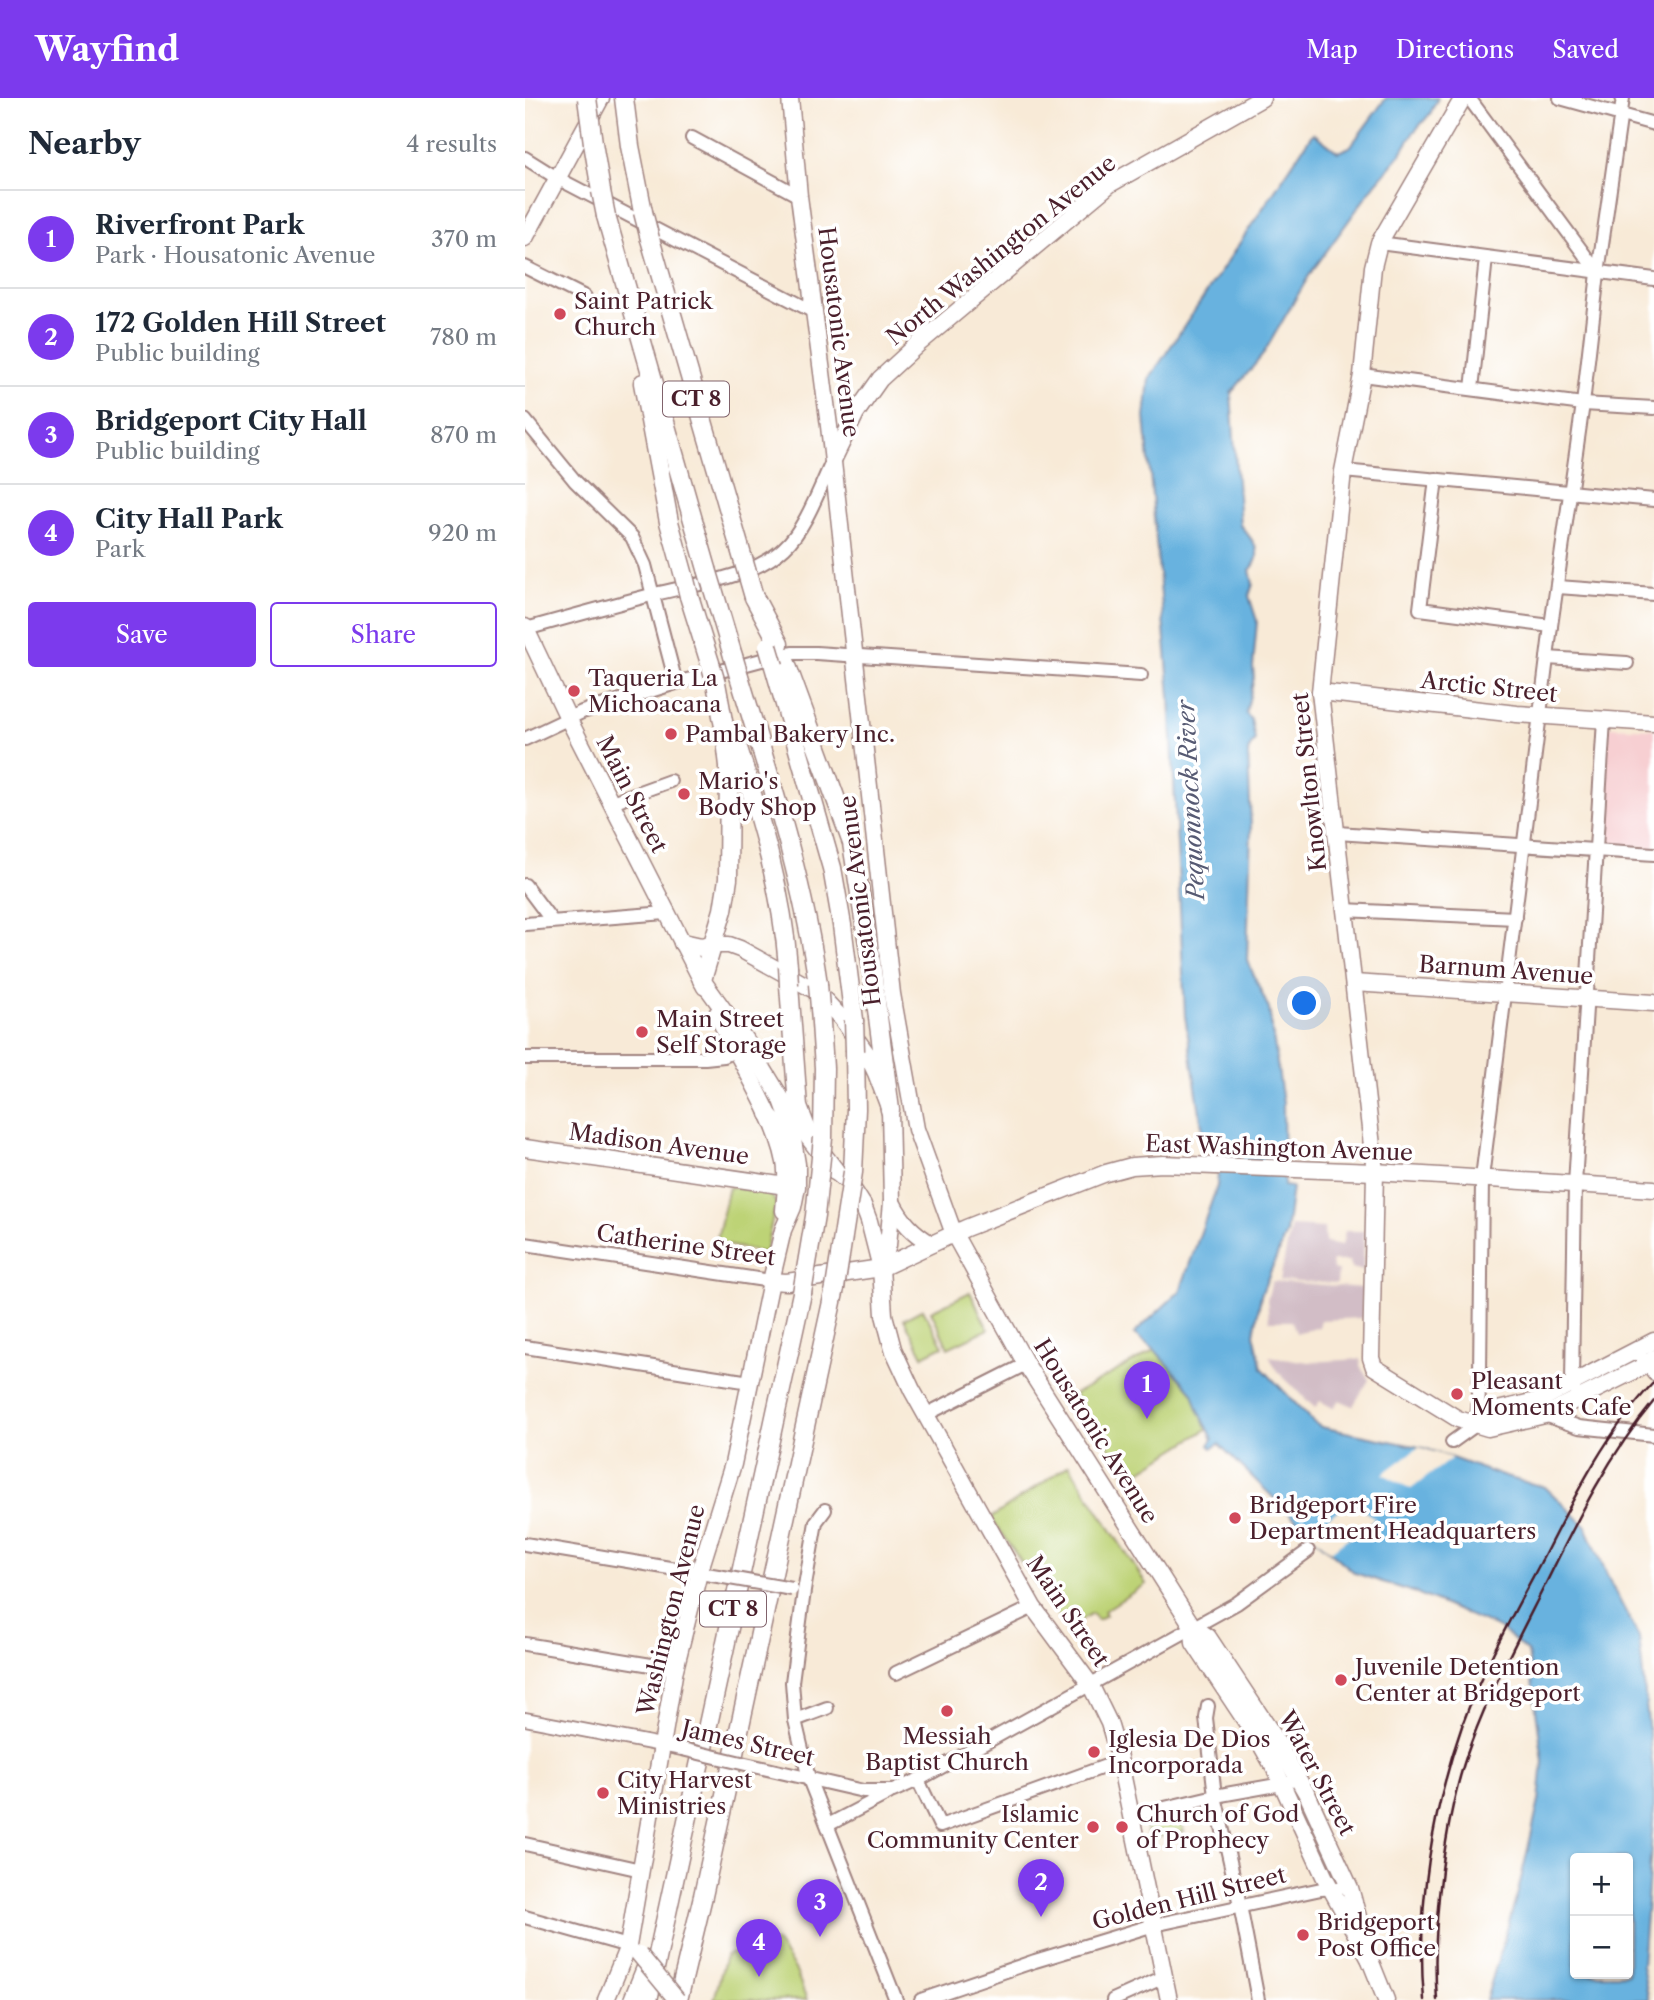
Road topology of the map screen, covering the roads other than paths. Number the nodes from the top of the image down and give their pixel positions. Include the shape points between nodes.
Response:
1 (587, 98) edge
2 (601, 98) edge
3 (624, 98) edge
4 (790, 98) edge
5 (1262, 98) edge
6 (1463, 98) edge
7 (1469, 98) edge
8 (1560, 98) edge
9 (1623, 98) edge
10 (1621, 116) junction
11 (1654, 124) edge
12 (692, 138) dead end
13 (525, 158) edge
14 (557, 178) junction
15 (799, 196) junction
16 (525, 238) edge
17 (1379, 243) junction
18 (1486, 258) junction
19 (525, 267) edge
20 (1598, 273) junction
21 (1654, 279) edge
22 (627, 293) junction
23 (585, 297) dead end
24 (814, 312) junction
25 (1362, 375) junction
26 (1472, 389) junction
27 (1583, 404) junction
28 (1654, 408) edge
29 (525, 420) edge
30 (833, 460) junction
31 (1343, 471) junction
32 (1436, 479) junction
33 (1570, 494) junction
34 (1654, 500) edge
35 (1558, 587) junction
36 (653, 594) junction
37 (1654, 594) edge
38 (1551, 626) junction
39 (526, 628) edge
40 (855, 656) junction
41 (1547, 658) junction
42 (1627, 663) dead end
43 (780, 664) junction
44 (1141, 676) dead end
45 (716, 682) junction
46 (676, 683) junction
47 (1320, 692) junction
48 (1539, 716) junction
49 (568, 718) junction
50 (1604, 720) junction
51 (1654, 723) edge
52 (525, 739) edge
53 (670, 780) dead end
54 (612, 802) junction
55 (1337, 833) junction
56 (1525, 845) junction
57 (1596, 849) junction
58 (1654, 854) edge
59 (525, 885) edge
60 (1344, 910) junction
61 (666, 913) junction
62 (1515, 918) junction
63 (552, 921) junction
64 (525, 924) edge
65 (683, 943) junction
66 (713, 945) junction
67 (702, 980) junction
68 (1355, 983) junction
69 (1506, 992) junction
70 (1588, 998) junction
71 (1654, 1003) edge
72 (741, 1048) junction
73 (525, 1058) edge
74 (891, 1110) junction
75 (768, 1114) junction
76 (793, 1138) junction
77 (525, 1148) edge
78 (844, 1171) junction
79 (1375, 1172) junction
80 (1482, 1178) junction
81 (1575, 1184) junction
82 (791, 1186) junction
83 (1654, 1189) edge
84 (892, 1202) junction
85 (954, 1234) junction
86 (525, 1244) edge
87 (931, 1244) junction
88 (881, 1268) junction
89 (771, 1281) junction
90 (1654, 1341) edge
91 (525, 1347) edge
92 (1637, 1350) junction
93 (1026, 1364) junction
94 (1651, 1366) edge
95 (750, 1382) junction
96 (1572, 1382) junction
97 (1579, 1398) junction
98 (1542, 1407) junction
99 (925, 1415) junction
100 (1477, 1424) junction
101 (1654, 1435) edge
102 (1452, 1442) dead end
103 (825, 1510) dead end
104 (525, 1544) edge
105 (1308, 1551) dead end
106 (699, 1573) junction
107 (798, 1590) junction
108 (1033, 1607) junction
109 (1193, 1627) junction
110 (525, 1644) edge
111 (675, 1669) junction
112 (896, 1673) dead end
113 (1090, 1684) junction
114 (1208, 1706) dead end
115 (827, 1708) dead end
116 (525, 1719) edge
117 (795, 1720) junction
118 (661, 1744) junction
119 (1120, 1761) junction
120 (809, 1779) junction
121 (918, 1780) junction
122 (1300, 1782) junction
123 (1282, 1783) junction
124 (893, 1791) junction
125 (1215, 1796) junction
126 (1131, 1816) junction
127 (828, 1825) junction
128 (525, 1844) edge
129 (641, 1870) junction
130 (1331, 1888) junction
131 (1350, 1888) junction
132 (703, 1896) junction
133 (1240, 1905) junction
134 (525, 1917) edge
135 (1154, 1925) junction
136 (664, 1926) junction
137 (634, 1950) junction
138 (1370, 1960) junction
139 (1164, 1976) junction
140 (606, 2000) edge
141 (633, 2000) edge
142 (647, 2000) edge
143 (678, 2000) edge
144 (687, 2000) edge
145 (896, 2000) edge
146 (921, 2000) edge
147 (1113, 2000) edge
148 (1169, 2000) edge
149 (1258, 2000) edge
150 (1386, 2000) edge

1 - 22 highway, CT 8, bridge via 606,216
2 - 14 main road
3 - 43 highway, CT 8, bridge via 650,239 754,597
4 - 15 main road, Housatonic Avenue
5 - 30 main road, North Washington Avenue via 1110,184 917,345 880,379 856,413
6 - 17 main road, Knowlton Street
7 - 20 street
8 - 10 street
9 - 10 street
10 - 11 street
10 - 20 street
12 - 15 street
13 - 14 street
14 - 16 main road
14 - 24 street
15 - 24 main road, Housatonic Avenue
17 - 18 street
17 - 25 main road, Knowlton Street
18 - 20 street
18 - 26 street
19 - 23 street
20 - 21 street
20 - 27 street
22 - 45 highway, bridge via 671,530
22 - 136 highway, CT 8, bridge via 793,856 818,984 824,1069 815,1216 801,1293
24 - 30 main road, Housatonic Avenue
25 - 26 street
25 - 31 main road, Knowlton Street
26 - 27 street
27 - 28 street
27 - 33 street
29 - 36 street via 575,481 632,537
30 - 36 street, North Washington Avenue via 784,550 736,575
30 - 40 main road, Housatonic Avenue
31 - 32 street
31 - 47 main road, Knowlton Street
32 - 33 street
32 - 38 street via 1420,608
33 - 34 street
33 - 35 street
35 - 37 street
35 - 38 street
36 - 39 street, North Washington Avenue
36 - 46 street
38 - 41 street
39 - 49 main road, Main Street
40 - 44 street
40 - 46 street via 792,653
40 - 85 main road, Housatonic Avenue via 905,1074 916,1129
41 - 42 street
41 - 48 street
43 - 74 highway via 854,851
43 - 78 highway, CT 8, bridge via 842,925 853,1020 856,1110
45 - 66 highway via 728,755 729,825 726,899
45 - 78 highway, bridge via 775,872 783,917 798,1107 810,1138
46 - 49 street
47 - 48 main road, Arctic Street
47 - 55 main road, Knowlton Street
48 - 50 main road, Arctic Street
48 - 56 street
49 - 52 street
49 - 54 main road, Main Street
50 - 51 main road, Arctic Street
50 - 57 street
53 - 54 street
54 - 61 main road, Main Street
55 - 56 street
55 - 60 main road, Knowlton Street
56 - 57 street
56 - 62 street
57 - 58 street
57 - 70 street
59 - 63 street
60 - 62 street
60 - 68 main road, Knowlton Street
61 - 63 street
61 - 65 main road, Main Street
62 - 69 street
63 - 64 street
65 - 66 highway
65 - 67 main road, Main Street
66 - 67 highway
66 - 74 main road, Main Street via 734,946 815,991 867,1054
67 - 72 main road, Main Street
68 - 69 main road, Barnum Avenue
68 - 79 main road, Knowlton Street
69 - 70 main road, Barnum Avenue
69 - 80 street
70 - 71 main road, Barnum Avenue
70 - 81 street
72 - 73 street via 705,1058
72 - 75 main road, Main Street
72 - 76 main road, Main Street via 782,1100
74 - 84 main road, Main Street
75 - 76 main road, Main Street
75 - 82 main road, Main Street
76 - 78 main road, Main Street
76 - 82 main road, Main Street via 797,1164
77 - 82 main road, Madison Avenue
78 - 88 main road, Main Street via 863,1205
78 - 132 highway, CT 8, bridge via 844,1242
79 - 80 main road, East Washington Avenue
79 - 85 main road, East Washington Avenue via 1132,1166
79 - 100 main road, Knowlton Street via 1374,1367 1458,1419
80 - 81 main road, East Washington Avenue
80 - 100 street
81 - 83 main road, East Washington Avenue
81 - 96 street
82 - 89 main road, Washington Avenue
84 - 87 main road via 913,1233
84 - 88 main road, Main Street
85 - 87 main road, East Washington Avenue
85 - 93 main road, Housatonic Avenue
86 - 89 street, Catherine Street
87 - 88 main road, East Washington Avenue
88 - 89 main road, Catherine Street
88 - 99 main road, Main Street via 884,1315 893,1349
89 - 95 main road, Washington Avenue
90 - 92 main road
91 - 95 street
92 - 94 street
92 - 96 main road
93 - 99 street
93 - 109 main road, Housatonic Avenue
94 - 97 main road
95 - 106 main road, Washington Avenue via 733,1464
96 - 97 street
96 - 98 main road
97 - 98 main road
98 - 100 main road via 1493,1428
98 - 101 street via 1579,1427
99 - 108 main road, Main Street
100 - 102 street
103 - 107 street via 816,1522
104 - 106 street
105 - 109 street, James Street via 1237,1604
106 - 107 street, bridge
106 - 111 main road, Washington Avenue
107 - 117 street via 792,1682
108 - 112 street
108 - 113 main road, Main Street
109 - 113 street, James Street
109 - 122 main road, Water Street via 1208,1637
109 - 123 main road, Water Street via 1194,1643
110 - 111 street
111 - 118 main road, Washington Avenue
113 - 119 main road, Main Street via 1109,1723
113 - 121 street, James Street
114 - 125 street
115 - 117 street
116 - 118 street, James Street
117 - 120 street
118 - 120 street, James Street, bridge
118 - 129 main road, Washington Avenue
119 - 121 street via 940,1826
119 - 126 main road, Main Street
120 - 124 street, James Street via 863,1791
120 - 127 street
121 - 124 street, James Street
122 - 123 street
122 - 131 main road, Water Street
123 - 125 street
123 - 130 main road, Water Street
124 - 127 street
125 - 126 street
125 - 133 street
126 - 135 main road, Main Street
127 - 145 street
128 - 129 street
129 - 137 main road, Washington Avenue
130 - 131 street, Golden Hill Street
130 - 133 street, Golden Hill Street
130 - 138 main road, Water Street
131 - 138 main road, Water Street
132 - 143 highway, CT 8
132 - 144 highway
133 - 135 street, Golden Hill Street
133 - 149 street
134 - 137 street
135 - 139 main road, Main Street
135 - 146 street, Golden Hill Street
136 - 141 highway
136 - 142 highway, CT 8
137 - 140 main road, Washington Avenue
137 - 143 main road, bridge
138 - 150 main road, Water Street
139 - 147 street
139 - 148 main road, Main Street

